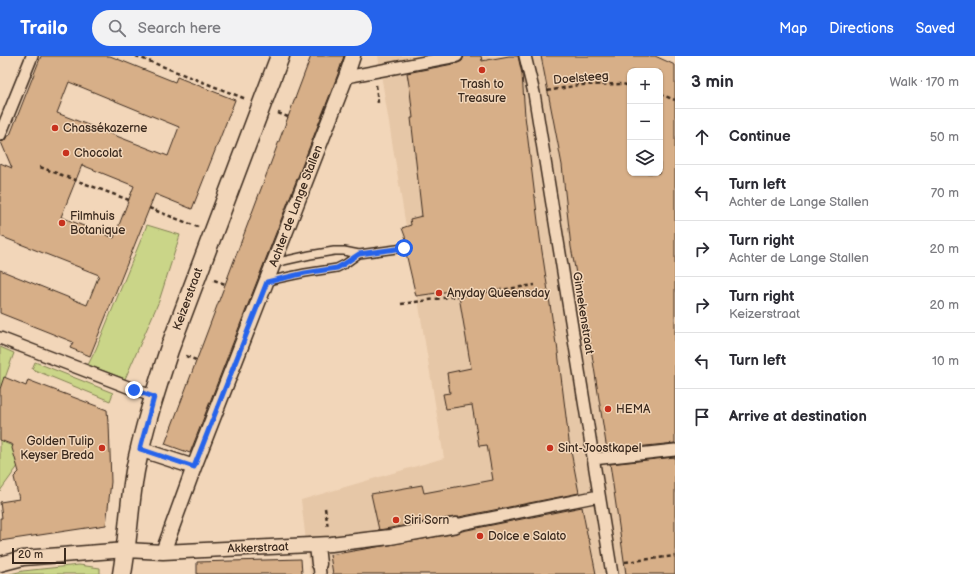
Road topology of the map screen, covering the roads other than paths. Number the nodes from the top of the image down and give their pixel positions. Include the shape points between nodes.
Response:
1 (32, 56) edge
2 (280, 56) edge
3 (353, 56) edge
4 (457, 56) edge
5 (526, 56) edge
6 (346, 77) junction
7 (0, 135) edge
8 (404, 248) dead end
9 (359, 254) junction
10 (274, 263) junction
11 (267, 282) junction
12 (0, 338) edge
13 (154, 397) junction
14 (140, 449) junction
15 (675, 450) edge
16 (593, 459) junction
17 (194, 467) junction
18 (599, 496) junction
19 (456, 525) joint
20 (324, 545) junction
21 (126, 550) junction
22 (163, 552) junction
23 (0, 564) edge
24 (320, 569) edge
25 (611, 569) edge
26 (122, 574) edge
27 (130, 574) edge

1 - 7 street
2 - 13 street, Keizerstraat via 169,350
3 - 6 street, Achter de Lange Stallen
4 - 6 street
5 - 16 street, Ginnekenstraat
6 - 10 street, Achter de Lange Stallen
8 - 9 lane
9 - 10 lane via 334,251
9 - 11 lane via 337,268
10 - 11 street, Achter de Lange Stallen
11 - 17 street, Achter de Lange Stallen
12 - 13 street
13 - 14 street, Keizerstraat
14 - 17 street
14 - 21 street, Keizerstraat
15 - 16 street
16 - 18 street, Ginnekenstraat
17 - 22 street, Achter de Lange Stallen
18 - 19 street, Akkerstraat
18 - 25 street, Ginnekenstraat
19 - 20 street, Akkerstraat via 390,541
20 - 22 street, Akkerstraat
20 - 24 street
21 - 22 street, Akkerstraat
21 - 23 street, Akkerstraat via 23,558
21 - 26 street, Keizerstraat
21 - 27 street, Keizerstraat

